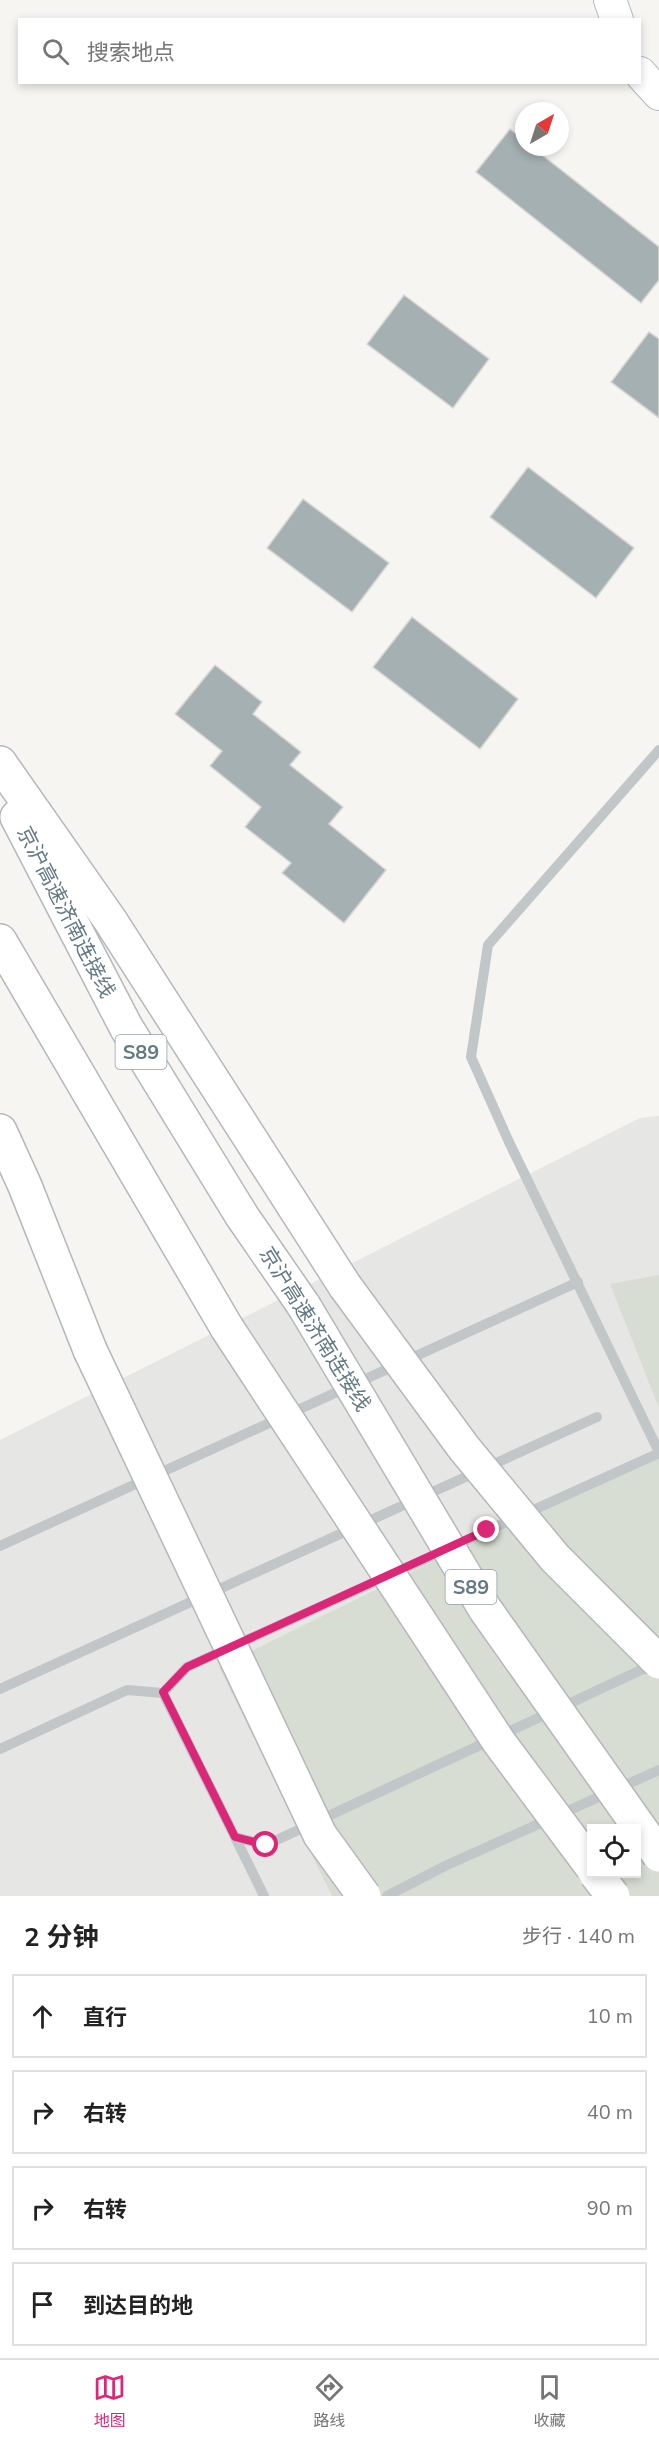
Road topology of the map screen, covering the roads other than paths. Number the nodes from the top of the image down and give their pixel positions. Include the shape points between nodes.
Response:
1 (610, 0) edge
2 (616, 18) edge
3 (641, 75) edge
4 (659, 94) edge
5 (659, 750) edge
6 (0, 763) edge
7 (0, 785) edge
8 (0, 941) edge
9 (0, 1131) edge
10 (578, 1282) junction
11 (597, 1418) dead end
12 (659, 1452) edge
13 (0, 1546) edge
14 (659, 1662) edge
15 (0, 1689) edge
16 (163, 1692) junction
17 (0, 1749) edge
18 (659, 1770) edge
19 (235, 1837) junction
20 (659, 1855) edge
21 (587, 1862) edge
22 (599, 1878) edge
23 (264, 1896) edge
24 (364, 1896) edge
25 (387, 1896) edge
26 (613, 1896) edge

1 - 2 street
3 - 4 street
5 - 10 lane via 488,945 471,1057 508,1142
6 - 14 highway, bridge via 110,920 345,1286 464,1448 555,1558
7 - 20 highway, 京沪高速济南连接线 / S89, bridge via 126,1027 242,1216 304,1306 485,1609
8 - 21 highway, bridge via 226,1328 499,1743
9 - 24 highway, bridge via 26,1186 90,1350 320,1834
10 - 12 lane
10 - 13 lane
11 - 15 lane
12 - 16 lane via 187,1667
14 - 19 lane via 266,1845
16 - 17 lane via 127,1690
16 - 19 lane
18 - 25 lane
19 - 23 lane
22 - 26 highway, bridge

